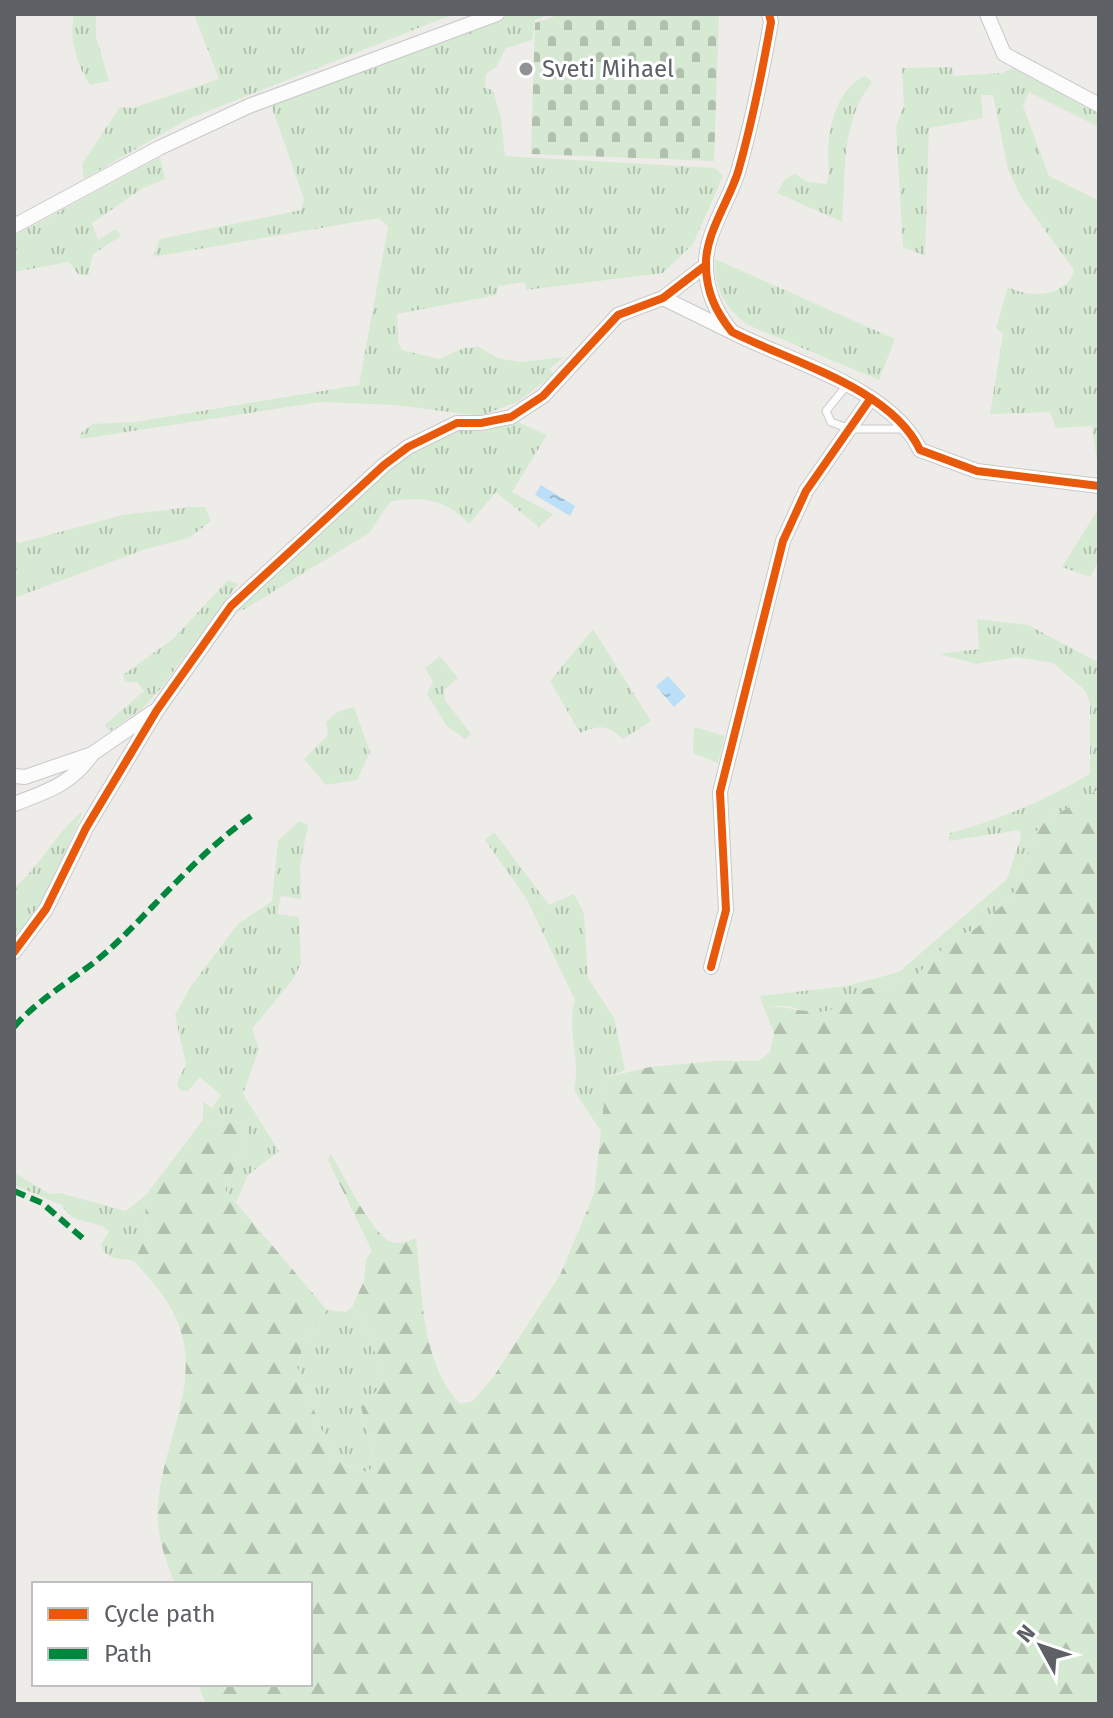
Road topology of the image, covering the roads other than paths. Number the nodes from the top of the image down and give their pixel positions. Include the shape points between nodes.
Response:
1 (497, 14) edge
2 (769, 14) edge
3 (987, 14) edge
4 (1099, 105) edge
5 (14, 226) edge
6 (706, 265) junction
7 (663, 298) junction
8 (732, 332) junction
9 (847, 385) junction
10 (871, 398) junction
11 (850, 429) junction
12 (910, 429) junction
13 (1099, 486) edge
14 (157, 710) junction
15 (92, 754) junction
16 (14, 776) edge
17 (14, 804) edge
18 (14, 952) edge
19 (711, 967) dead end

1 - 5 street via 249,106
2 - 6 street via 750,126
3 - 4 street via 1004,54
6 - 7 street
6 - 8 street via 710,298
7 - 8 street
7 - 14 street via 618,315 543,396 511,417 457,423 384,465 231,606
8 - 9 street
9 - 10 street
9 - 11 lane via 826,411 831,422
10 - 11 street
10 - 12 street
11 - 12 lane
11 - 19 street via 806,491 780,554 720,792 726,910
12 - 13 street via 920,450 977,471
14 - 15 street
14 - 18 street via 86,828 46,909
15 - 16 street
15 - 17 street via 79,773 56,788

